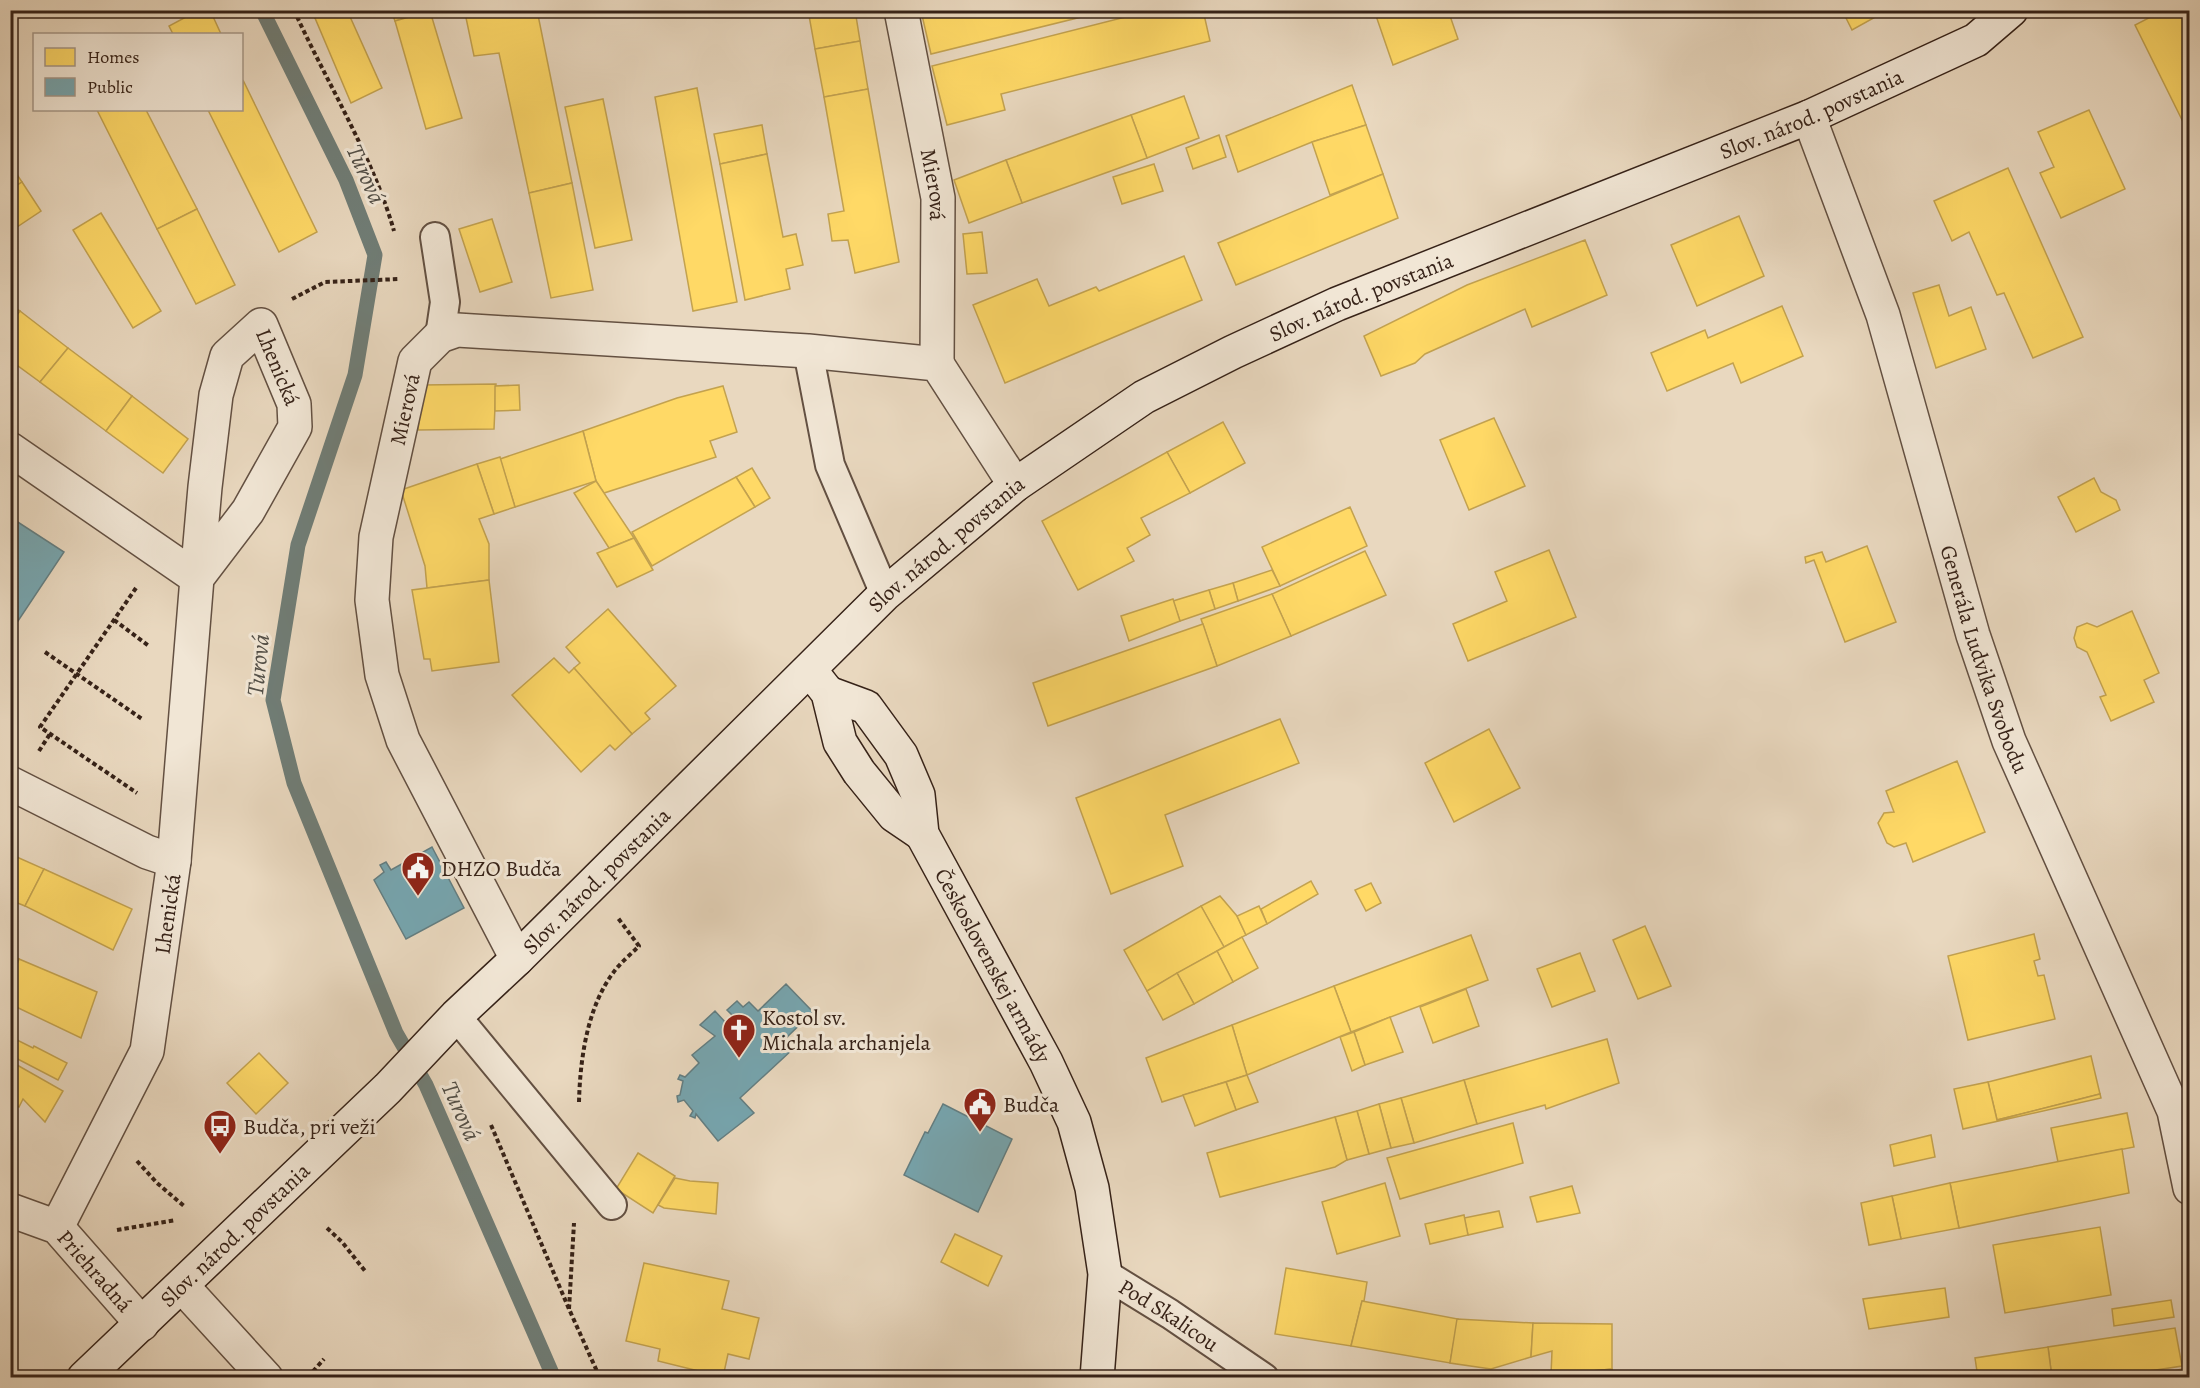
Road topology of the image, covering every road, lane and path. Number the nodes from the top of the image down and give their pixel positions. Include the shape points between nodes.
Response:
1 (294, 10) edge
2 (901, 10) edge
3 (2011, 10) edge
4 (1809, 117) junction
5 (395, 235) dead end
6 (435, 237) dead end
7 (441, 279) junction
8 (325, 282) dead end
9 (440, 336) junction
10 (808, 351) junction
11 (937, 364) junction
12 (10, 450) edge
13 (1015, 485) junction
14 (159, 552) junction
15 (197, 578) junction
16 (885, 594) junction
17 (114, 620) junction
18 (156, 651) dead end
19 (45, 652) dead end
20 (77, 674) junction
21 (818, 681) junction
22 (149, 723) dead end
23 (10, 783) edge
24 (142, 797) dead end
25 (922, 834) junction
26 (174, 861) junction
27 (589, 888) junction
28 (517, 959) junction
29 (446, 1027) junction
30 (488, 1117) dead end
31 (107, 1128) junction
32 (578, 1164) junction
33 (2190, 1188) edge
34 (612, 1205) dead end
35 (183, 1206) dead end
36 (10, 1210) edge
37 (176, 1220) dead end
38 (57, 1227) junction
39 (327, 1228) dead end
40 (82, 1256) junction
41 (365, 1271) dead end
42 (1106, 1274) junction
43 (182, 1286) junction
44 (568, 1309) junction
45 (142, 1324) junction
46 (324, 1359) dead end
47 (84, 1377) edge
48 (266, 1377) edge
49 (307, 1377) edge
50 (600, 1377) edge
51 (1096, 1377) edge
52 (1264, 1377) edge

1 - 5 path via 361,148
2 - 11 street, Mierová via 938,198
3 - 4 street, Slov. národ. povstania via 1976,40
4 - 13 street, Slov. národ. povstania via 1337,304 1233,352 1144,397
4 - 33 street, Generála Ludvika Svobodu via 1883,315 1973,635 2009,741 2174,1111
6 - 7 lane
7 - 8 path
7 - 9 lane via 445,302
9 - 10 street via 457,330
9 - 28 street, Mierová via 415,361 376,537 372,600 382,675 403,740
10 - 11 street
10 - 16 lane via 830,465
11 - 13 street
12 - 14 street
13 - 16 street, Slov. národ. povstania
14 - 15 street
14 - 17 path
15 - 15 street, Lhenická via 248,511 295,427 294,404 261,325 227,356 216,394
15 - 26 street, Lhenická
16 - 21 street, Slov. národ. povstania
17 - 18 path
17 - 20 path
19 - 20 path
20 - 22 path
20 - 24 path via 40,727
21 - 25 street, Československej armády via 840,742 860,772 894,815
21 - 25 street, Československej armády via 866,707 901,754 918,795
21 - 27 street, Slov. národ. povstania
23 - 26 street via 147,852
25 - 42 street, Československej armády via 1046,1062 1074,1122 1092,1188
26 - 31 street, Lhenická via 147,1051
27 - 28 street, Slov. národ. povstania
27 - 32 path via 639,946 613,973 588,1030 580,1069
28 - 29 street, Slov. národ. povstania
29 - 32 lane
29 - 43 street, Slov. národ. povstania
30 - 44 path
31 - 35 path via 156,1183
31 - 38 street, Lhenická
32 - 34 lane
32 - 44 path
36 - 38 street, Priehradná
37 - 40 path via 115,1231
38 - 40 street, Priehradná
39 - 41 path
40 - 45 street, Priehradná
42 - 51 street, Československej armády
42 - 52 lane, Pod Skalicou
43 - 45 street, Slov. národ. povstania
43 - 48 street
44 - 50 path
45 - 47 street, Slov. národ. povstania
46 - 49 path

